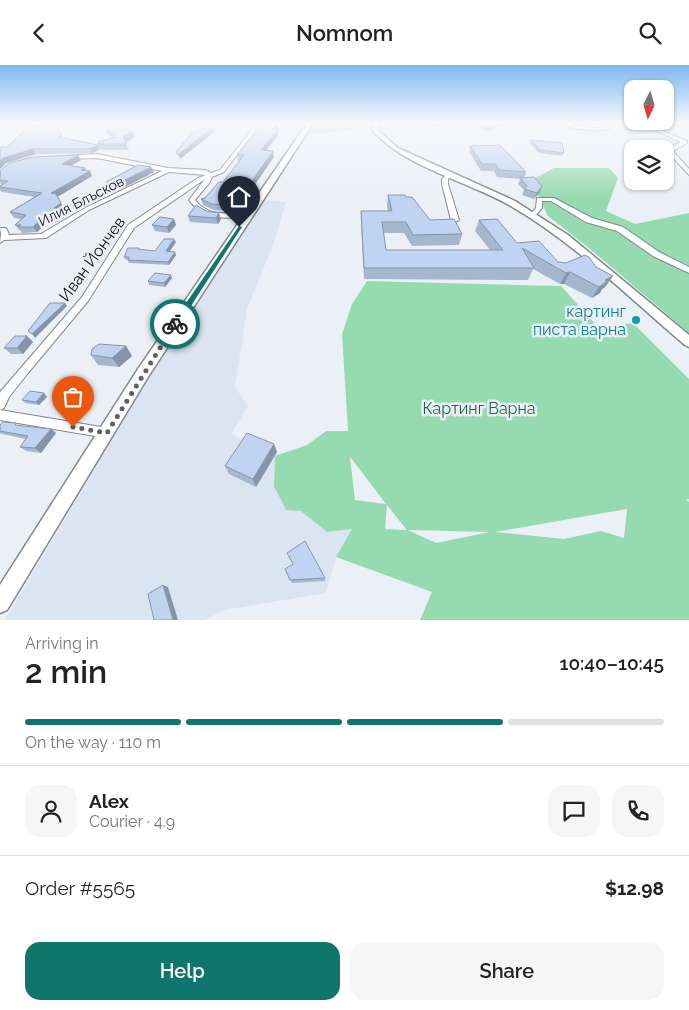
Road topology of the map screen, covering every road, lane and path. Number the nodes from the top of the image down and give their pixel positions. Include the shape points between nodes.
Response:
1 (240, 148) edge
2 (293, 148) edge
3 (396, 148) edge
4 (673, 148) edge
5 (60, 158) edge
6 (168, 170) junction
7 (688, 172) edge
8 (450, 174) junction
9 (210, 176) junction
10 (248, 214) junction
11 (533, 215) junction
12 (455, 220) edge
13 (0, 230) edge
14 (1, 239) edge
15 (689, 270) edge
16 (689, 342) edge
17 (0, 405) edge
18 (0, 415) edge
19 (107, 433) junction
20 (0, 603) edge

1 - 9 street via 222,171
2 - 10 street
3 - 8 street
4 - 7 street via 670,151
5 - 6 street via 97,156
6 - 9 street via 206,172
6 - 14 street, Илия Блъсков via 87,209 43,236
8 - 11 street
8 - 12 street via 444,179
9 - 10 street via 192,200 196,206 204,212 218,215
9 - 17 street, Иван Йончев via 200,179 131,227 85,299 24,370
10 - 19 street
11 - 15 street via 539,208 538,199 552,199 589,220 620,229 656,254
11 - 16 street via 585,253
13 - 14 street via 5,234
18 - 19 street
19 - 20 street

